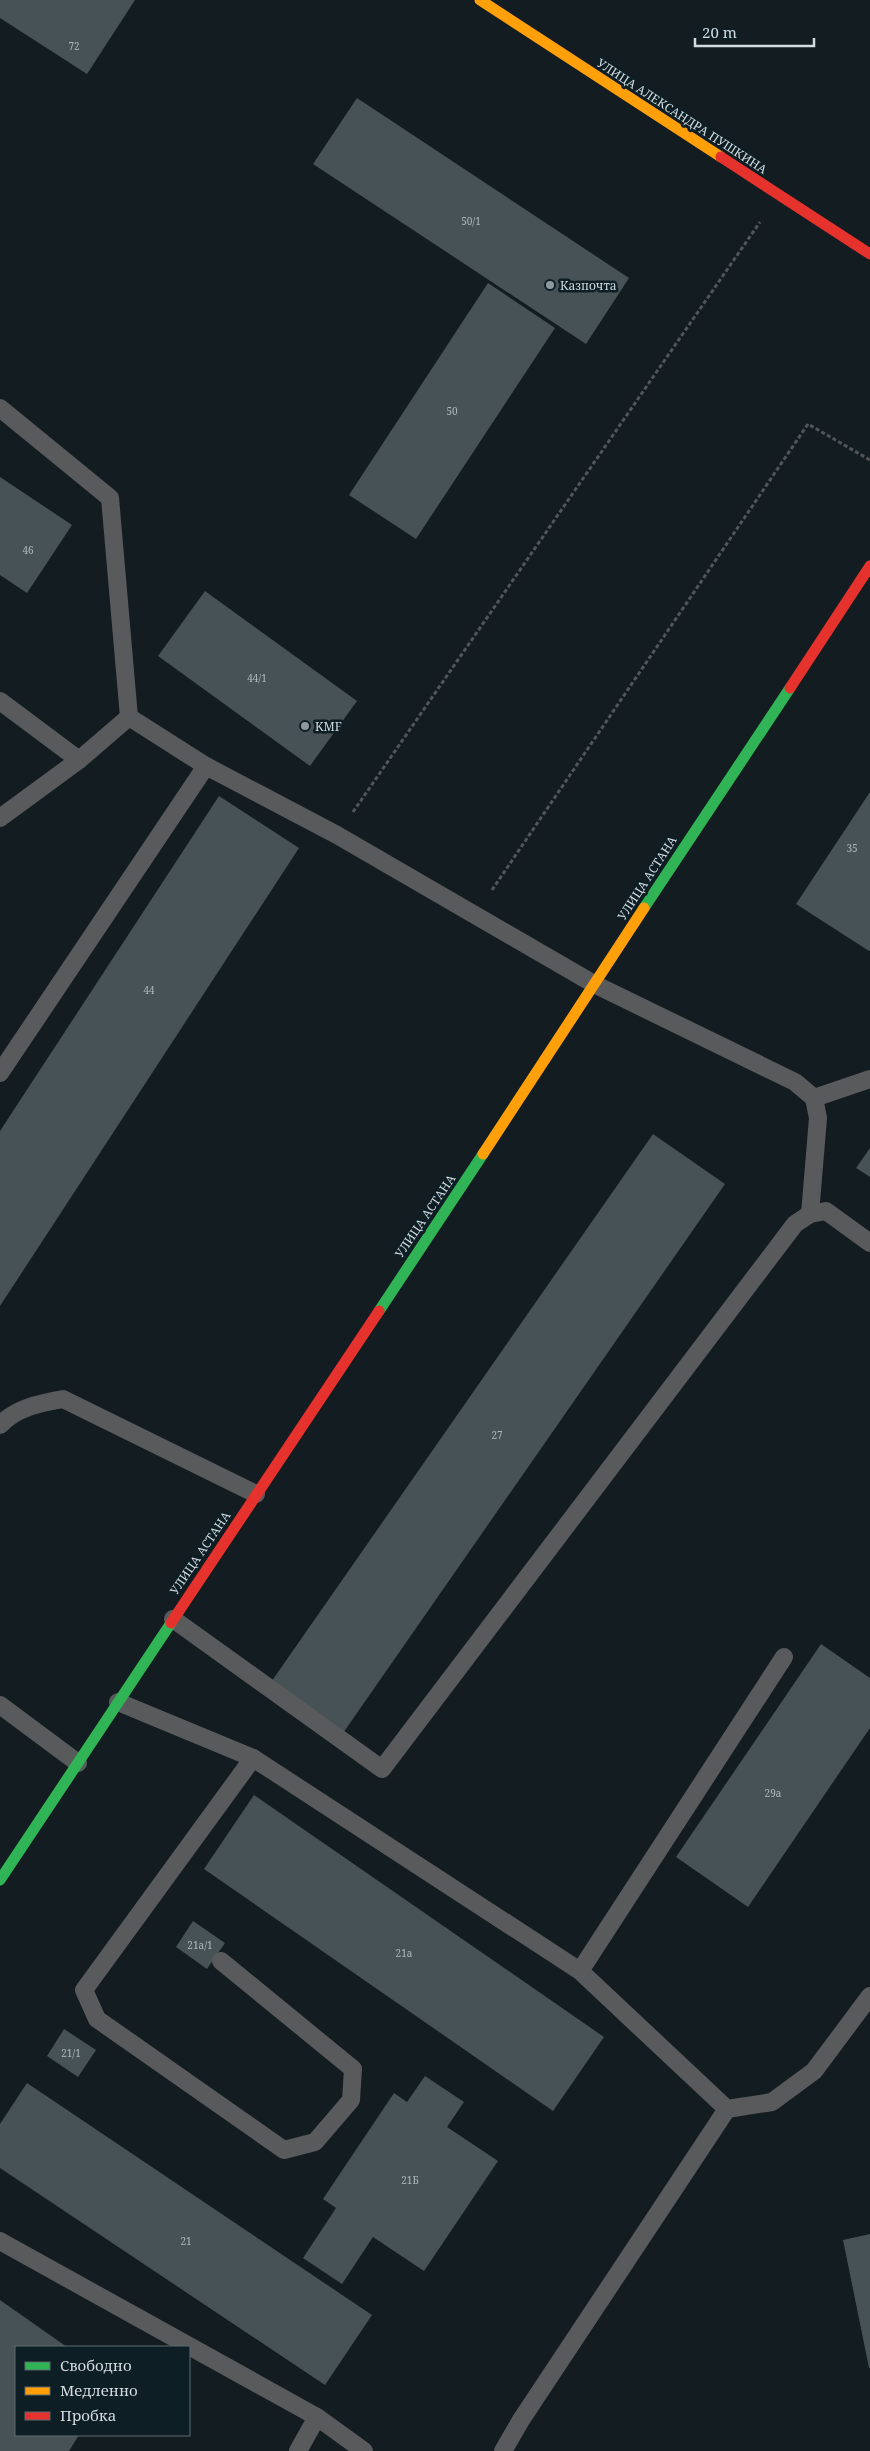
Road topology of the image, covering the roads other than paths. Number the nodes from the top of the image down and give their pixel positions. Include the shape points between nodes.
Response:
1 (480, 0) edge
2 (870, 254) edge
3 (0, 408) edge
4 (870, 566) edge
5 (0, 701) edge
6 (129, 717) junction
7 (79, 760) junction
8 (206, 766) junction
9 (0, 818) edge
10 (594, 984) junction
11 (0, 1073) edge
12 (870, 1079) edge
13 (814, 1098) junction
14 (810, 1214) junction
15 (870, 1243) edge
16 (0, 1425) edge
17 (256, 1494) junction
18 (173, 1619) junction
19 (784, 1657) dead end
20 (118, 1702) junction
21 (0, 1705) edge
22 (253, 1758) junction
23 (78, 1763) junction
24 (0, 1880) edge
25 (221, 1961) dead end
26 (580, 1971) junction
27 (870, 1996) edge
28 (728, 2109) junction
29 (0, 2241) edge
30 (189, 2346) edge
31 (190, 2346) edge
32 (317, 2417) junction
33 (298, 2451) edge
34 (364, 2451) edge
35 (503, 2451) edge

1 - 2 street, УЛИЦА АЛЕКСАНДРА ПУШКИНА
3 - 6 lane via 110,498
4 - 10 street, УЛИЦА АСТАНА
5 - 7 lane
6 - 7 lane
6 - 8 lane
7 - 9 lane
8 - 10 lane via 337,835
8 - 11 lane
10 - 13 lane via 795,1082
10 - 17 street, УЛИЦА АСТАНА
12 - 13 lane
13 - 14 lane via 818,1118
14 - 15 lane via 826,1211
14 - 18 lane via 795,1224 382,1769
16 - 17 lane via 10,1415 63,1398
17 - 18 street, УЛИЦА АСТАНА
18 - 20 street, УЛИЦА АСТАНА
19 - 26 lane
20 - 22 lane
20 - 23 street, УЛИЦА АСТАНА
21 - 23 lane
22 - 25 lane via 84,1990 97,2019 284,2150 315,2142 351,2100 353,2069
22 - 26 lane
23 - 24 street, УЛИЦА АСТАНА
26 - 28 lane
27 - 28 lane via 814,2071 772,2102
28 - 35 lane
29 - 30 lane
31 - 32 lane
32 - 33 lane
32 - 34 lane

